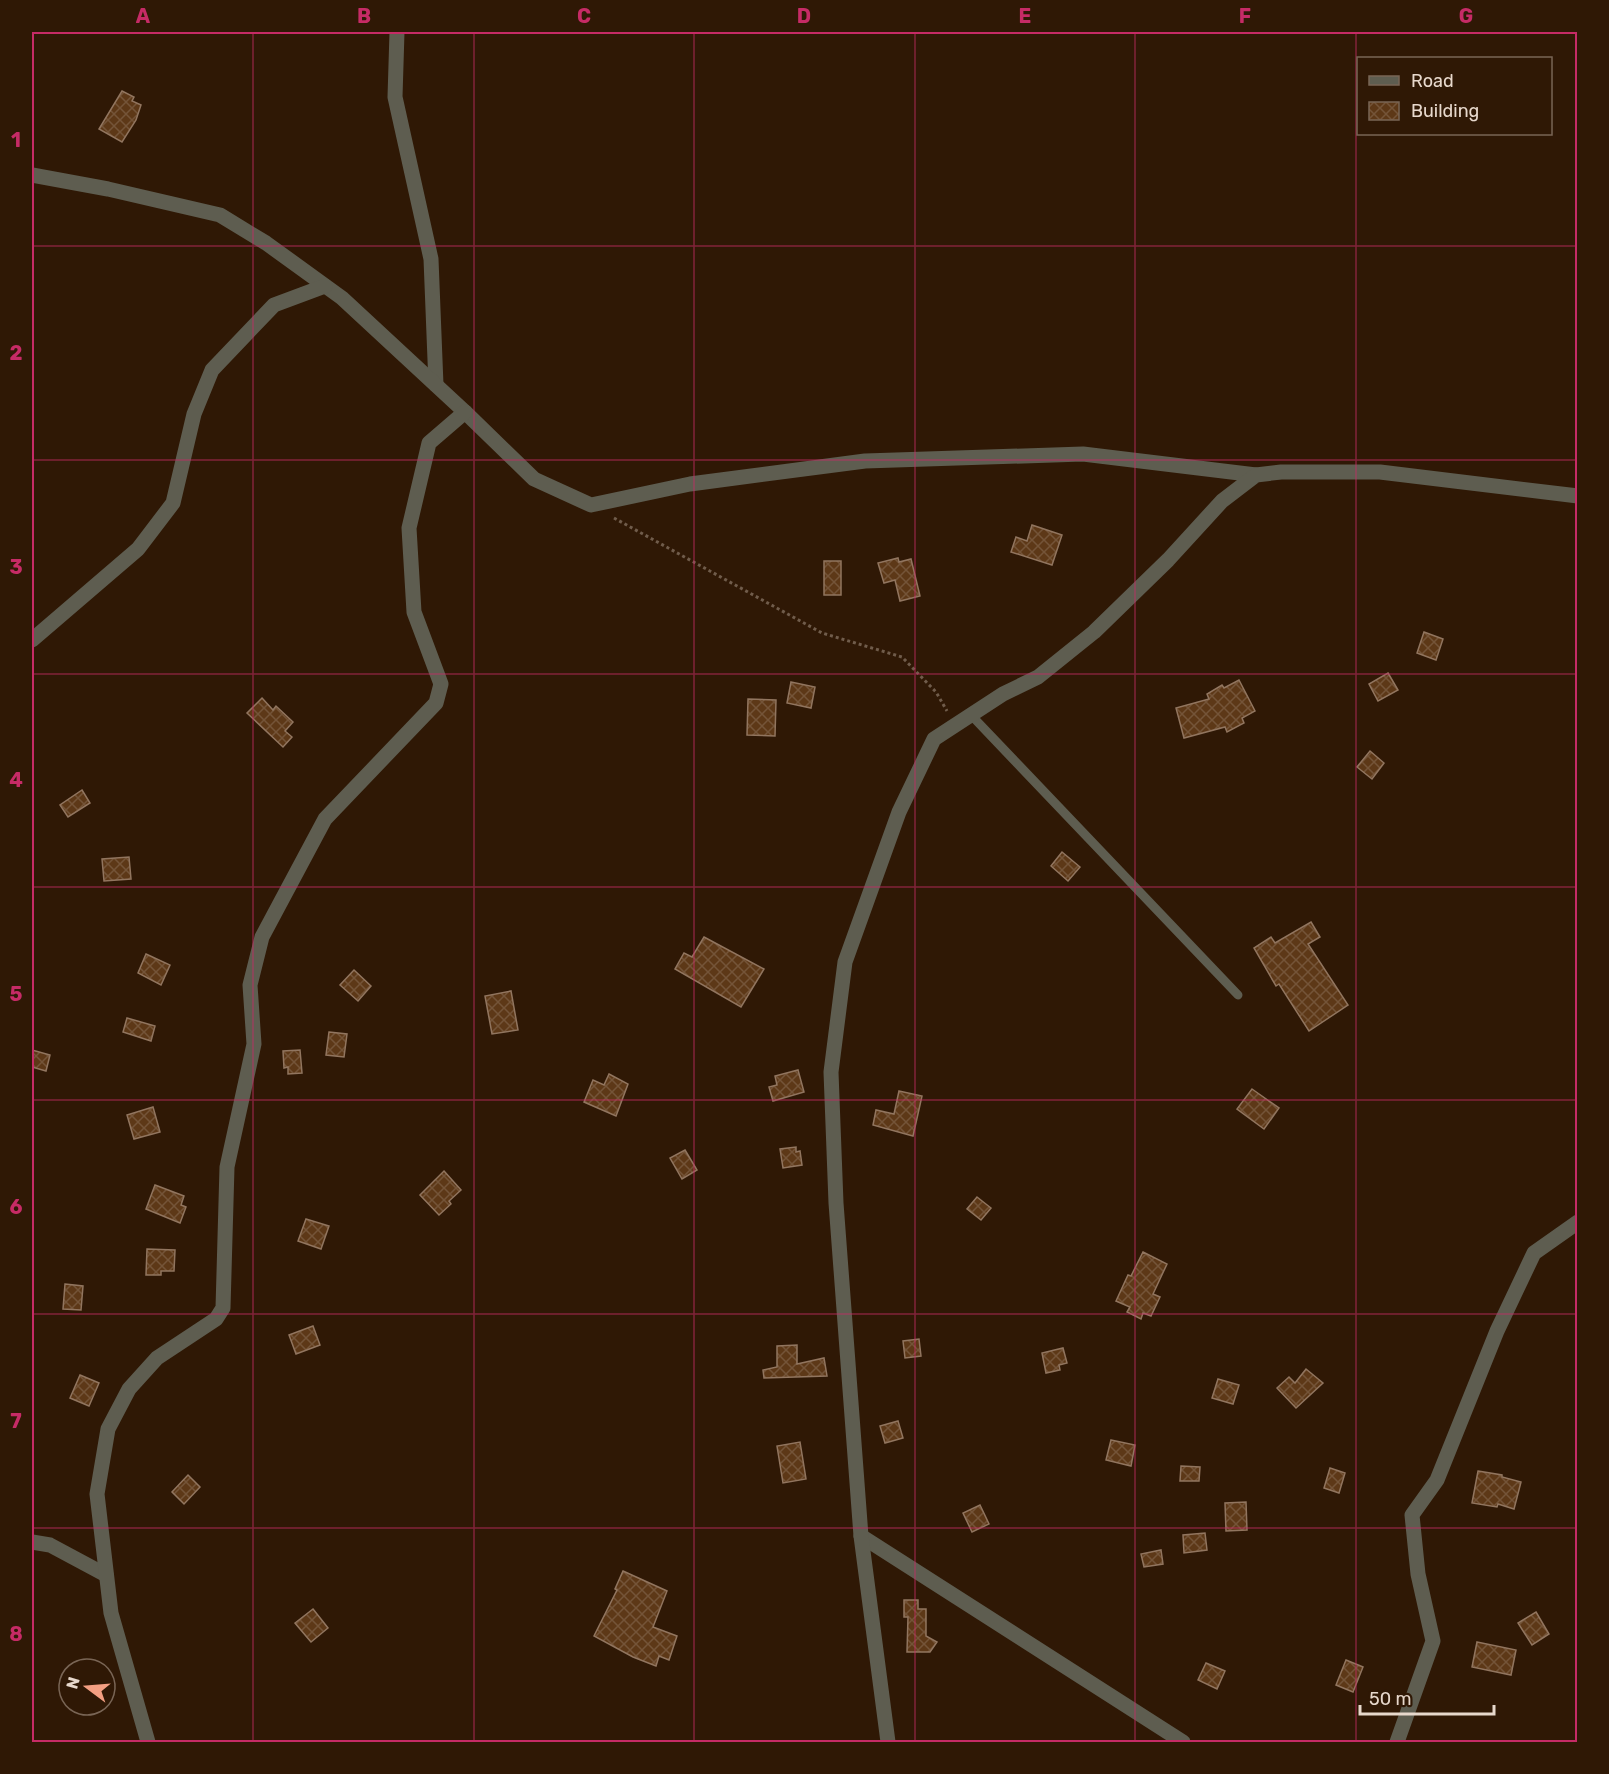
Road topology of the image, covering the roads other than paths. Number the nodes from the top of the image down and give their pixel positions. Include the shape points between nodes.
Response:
1 (397, 32) edge
2 (32, 175) edge
3 (325, 286) junction
4 (436, 385) junction
5 (465, 412) junction
6 (1256, 475) junction
7 (1578, 496) edge
8 (32, 640) edge
9 (972, 715) junction
10 (1238, 995) dead end
11 (1578, 1222) edge
12 (861, 1536) junction
13 (32, 1542) edge
14 (106, 1575) junction
15 (148, 1743) edge
16 (888, 1743) edge
17 (1183, 1743) edge
18 (1397, 1743) edge

1 - 4 street via 395,97 431,259
2 - 3 street via 220,215
3 - 4 street
3 - 8 street via 274,305 212,370 194,414 173,502 138,549
4 - 5 street
5 - 6 street via 534,479 591,505 690,484 865,461 1083,454
5 - 14 street via 429,443 409,528 414,612 441,684 436,703 325,819 262,937 250,985 254,1044 226,1167 223,1308 216,1320 157,1359 129,1389 108,1429 97,1494
6 - 7 street via 1380,472
6 - 9 street via 1222,501 1094,632 1038,677
9 - 10 lane
9 - 12 street via 934,739 895,822 845,962 831,1072 836,1203
11 - 18 street via 1534,1253 1497,1331 1437,1480 1412,1515 1418,1574 1432,1641
12 - 16 street
12 - 17 street
13 - 14 street via 50,1545
14 - 15 street via 111,1613

